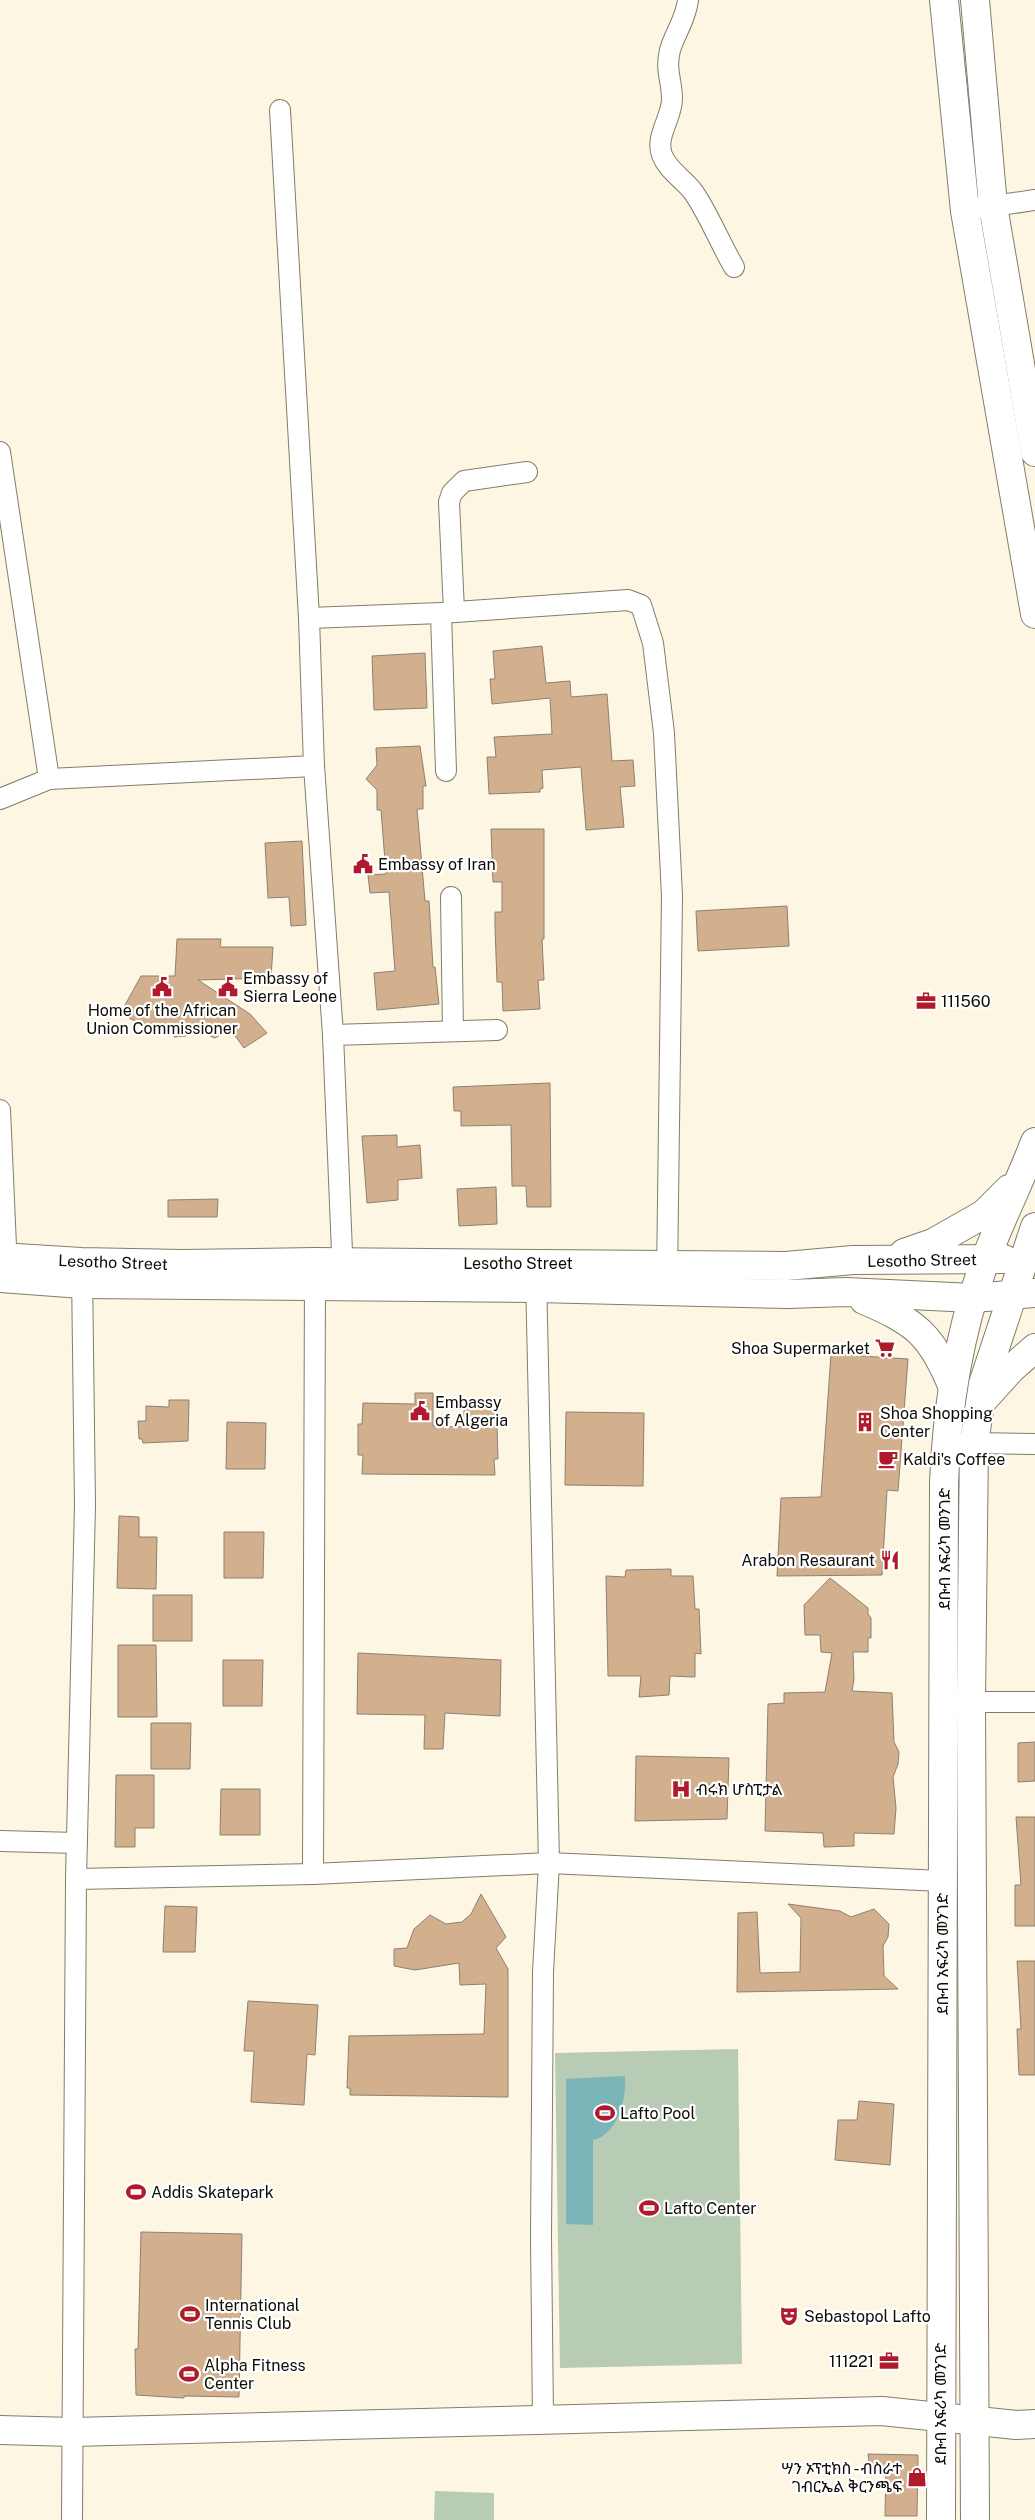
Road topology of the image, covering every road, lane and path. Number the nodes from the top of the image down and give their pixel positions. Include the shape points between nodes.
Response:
1 (688, 0) edge
2 (944, 0) edge
3 (975, 0) edge
4 (280, 110) dead end
5 (1035, 200) edge
6 (993, 206) junction
7 (965, 211) junction
8 (734, 267) dead end
9 (1031, 397) edge
10 (0, 452) edge
11 (1035, 452) edge
12 (527, 472) dead end
13 (447, 612) junction
14 (1035, 614) edge
15 (309, 618) junction
16 (314, 766) junction
17 (446, 771) dead end
18 (49, 779) junction
19 (0, 798) edge
20 (451, 897) dead end
21 (497, 1030) dead end
22 (453, 1032) junction
23 (333, 1035) junction
24 (0, 1110) edge
25 (1035, 1142) edge
26 (1020, 1177) junction
27 (1035, 1227) edge
28 (986, 1259) junction
29 (1029, 1259) edge
30 (880, 1260) junction
31 (668, 1263) junction
32 (3, 1268) edge
33 (82, 1273) junction
34 (315, 1274) junction
35 (343, 1274) junction
36 (536, 1276) junction
37 (846, 1292) junction
38 (666, 1293) junction
39 (1024, 1294) edge
40 (973, 1298) junction
41 (1035, 1348) edge
42 (953, 1388) junction
43 (980, 1403) junction
44 (974, 1443) junction
45 (1035, 1444) edge
46 (943, 1701) junction
47 (1035, 1702) edge
48 (971, 1703) junction
49 (0, 1841) edge
50 (77, 1843) junction
51 (549, 1863) junction
52 (313, 1874) junction
53 (76, 1879) junction
54 (942, 1881) junction
55 (940, 2417) junction
56 (543, 2419) junction
57 (975, 2420) junction
58 (1035, 2424) edge
59 (0, 2430) edge
60 (73, 2432) junction
61 (72, 2520) edge
62 (941, 2520) edge
63 (975, 2520) edge

1 - 8 street via 667,70 672,99 662,133 662,153 669,167 694,193
2 - 7 main road
3 - 6 main road
4 - 15 street
5 - 6 street
6 - 7 street
6 - 9 main road
7 - 14 main road
9 - 11 main road
10 - 18 street
12 - 13 street via 464,481 452,493 449,502
13 - 15 street
13 - 17 street
13 - 31 street via 628,600 641,605 653,644 664,733 672,886
15 - 16 street
16 - 18 street
16 - 23 street
18 - 19 street
20 - 22 street
21 - 22 street
22 - 23 street
23 - 35 street
24 - 32 street
25 - 26 main road, ደቡብ አፍሪካ መንገድ
26 - 28 main road, ደቡብ አፍሪካ መንገድ
26 - 30 main road via 984,1214 933,1243
27 - 29 main road, ደቡብ አፍሪካ መንገድ
28 - 29 main road, Lesotho Street
28 - 30 main road, Lesotho Street
28 - 40 main road, ደቡብ አፍሪካ መንገድ
29 - 39 main road, ደቡብ አፍሪካ መንገድ
30 - 31 main road, Lesotho Street via 786,1266
31 - 36 main road, Lesotho Street
31 - 38 street
32 - 33 main road, Lesotho Street
33 - 34 main road, Lesotho Street
33 - 50 street via 85,1505
34 - 35 main road, Lesotho Street
34 - 52 street
35 - 36 main road, Lesotho Street
36 - 38 main road, Lesotho Street
36 - 51 street
37 - 38 main road, Lesotho Street
37 - 40 main road, Lesotho Street
37 - 42 main road via 897,1314 924,1336 940,1356
39 - 40 main road, Lesotho Street
39 - 43 main road, ደቡብ አፍሪካ መንገድ via 984,1384
40 - 42 main road, ደቡብ አፍሪካ መንገድ
41 - 43 main road
42 - 46 main road, ደቡብ አፍሪካ መንገድ via 946,1427 944,1482
43 - 44 main road, ደቡብ አፍሪካ መንገድ
44 - 45 street
44 - 48 main road, ደቡብ አፍሪካ መንገድ
46 - 48 street
46 - 54 main road, ደቡብ አፍሪካ መንገድ
47 - 48 street
48 - 57 main road, ደቡብ አፍሪካ መንገድ
49 - 50 street
50 - 53 street
51 - 52 street
51 - 54 street
51 - 56 street via 543,1982
52 - 53 street
53 - 60 street
54 - 55 main road, ደቡብ አፍሪካ መንገድ
55 - 56 main road via 882,2411
55 - 57 main road
55 - 62 main road, ደቡብ አፍሪካ መንገድ
56 - 60 main road
57 - 58 main road
57 - 63 main road, ደቡብ አፍሪካ መንገድ
59 - 60 main road
60 - 61 street

